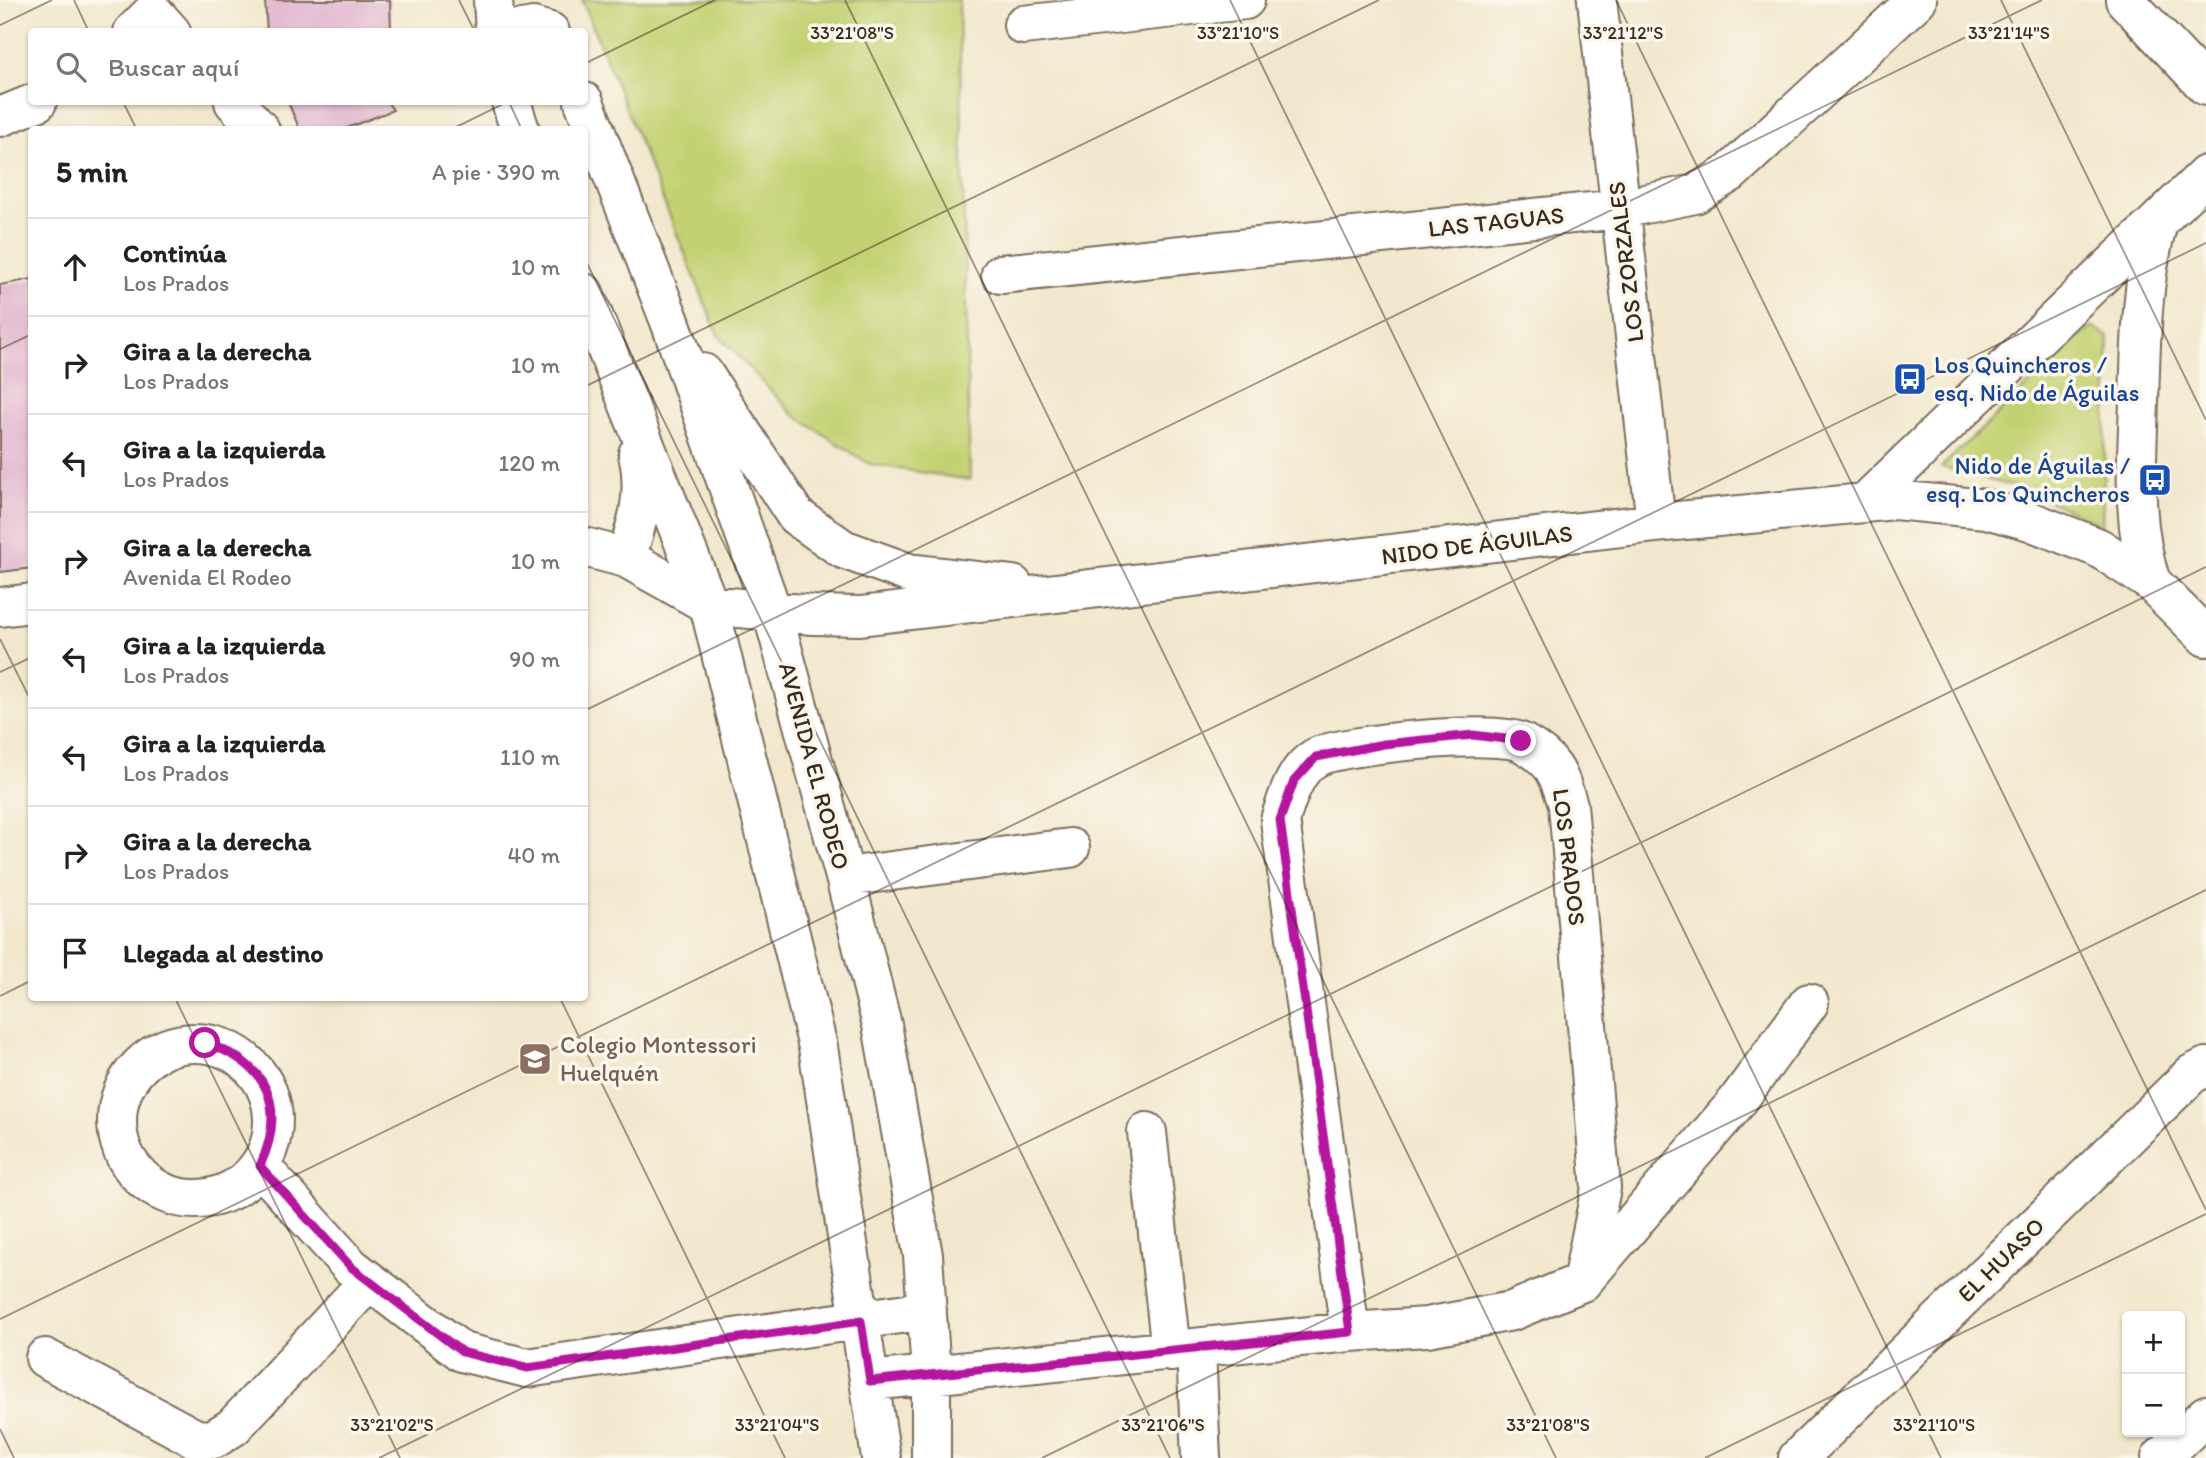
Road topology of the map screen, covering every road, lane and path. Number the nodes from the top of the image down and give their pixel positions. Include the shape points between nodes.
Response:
1 (493, 0) edge
2 (545, 0) edge
3 (1245, 0) edge
4 (1597, 0) edge
5 (1917, 0) edge
6 (2125, 0) edge
7 (1023, 25) dead end
8 (495, 28) edge
9 (551, 28) edge
10 (2206, 86) edge
11 (30, 105) edge
12 (237, 105) edge
13 (512, 105) edge
14 (585, 105) edge
15 (0, 117) edge
16 (256, 126) edge
17 (519, 126) edge
18 (2206, 175) edge
19 (1620, 209) junction
20 (2158, 222) junction
21 (1001, 274) dead end
22 (588, 303) edge
23 (671, 324) junction
24 (624, 391) junction
25 (1867, 501) junction
26 (1656, 523) junction
27 (588, 538) edge
28 (626, 558) junction
29 (2151, 582) junction
30 (1077, 592) junction
31 (28, 604) edge
32 (709, 605) junction
33 (0, 607) edge
34 (772, 611) junction
35 (2206, 637) edge
36 (1070, 848) dead end
37 (845, 877) junction
38 (1809, 1003) dead end
39 (2206, 1067) edge
40 (1147, 1132) dead end
41 (260, 1166) junction
42 (369, 1281) junction
43 (1581, 1282) junction
44 (927, 1310) junction
45 (861, 1321) junction
46 (1350, 1332) junction
47 (1184, 1351) junction
48 (45, 1358) dead end
49 (931, 1374) junction
50 (870, 1381) junction
51 (2206, 1415) edge
52 (881, 1458) edge
53 (931, 1458) edge
54 (1201, 1458) edge
55 (1798, 1458) edge
56 (2161, 1458) edge

1 - 8 street
2 - 9 street
3 - 7 street
4 - 19 street, LOS ZORZALES
5 - 19 street, LAS TAGUAS via 1731,173 1695,194
6 - 10 street
11 - 15 street
12 - 16 street
13 - 17 street
14 - 23 street, AVENIDA EL RODEO
18 - 20 street
19 - 21 street, LAS TAGUAS
19 - 26 street, LOS ZORZALES
20 - 25 street
20 - 29 street via 2142,295 2136,504
22 - 24 street
23 - 30 street via 796,516 843,549 909,573
23 - 34 street, AVENIDA EL RODEO
24 - 28 street via 644,479 641,513
24 - 32 street
25 - 26 street, NIDO DE ÁGUILAS
25 - 29 street, NIDO DE ÁGUILAS via 1941,502 2030,521 2099,548
26 - 30 street, NIDO DE ÁGUILAS
27 - 28 street
28 - 32 street
29 - 35 street, NIDO DE ÁGUILAS
30 - 34 street, NIDO DE ÁGUILAS via 860,616
31 - 33 street
32 - 34 street, NIDO DE ÁGUILAS
32 - 45 street via 818,1047
34 - 37 street, AVENIDA EL RODEO
36 - 37 street
37 - 44 street, AVENIDA EL RODEO via 882,1025 923,1255
38 - 43 street via 1736,1104
39 - 55 street, EL HUASO via 2192,1074
40 - 47 street
41 - 41 street via 271,1141 274,1115 267,1089 252,1067 231,1051 205,1043 178,1044 154,1054 134,1072 121,1093 120,1143 131,1166 148,1184 171,1196 195,1200 221,1196 243,1184
41 - 42 street
42 - 45 street via 462,1352 527,1368
42 - 48 street via 233,1427 214,1439 198,1440
43 - 46 street via 1512,1311 1427,1327
43 - 46 street, LOS PRADOS via 1601,1188 1568,805 1556,768 1521,741 1473,735 1316,757 1294,781 1280,820
44 - 45 street
44 - 49 street, AVENIDA EL RODEO
45 - 50 street
46 - 47 street
47 - 49 street
47 - 54 street
49 - 50 street
49 - 53 street, AVENIDA EL RODEO
50 - 52 street
51 - 56 street

